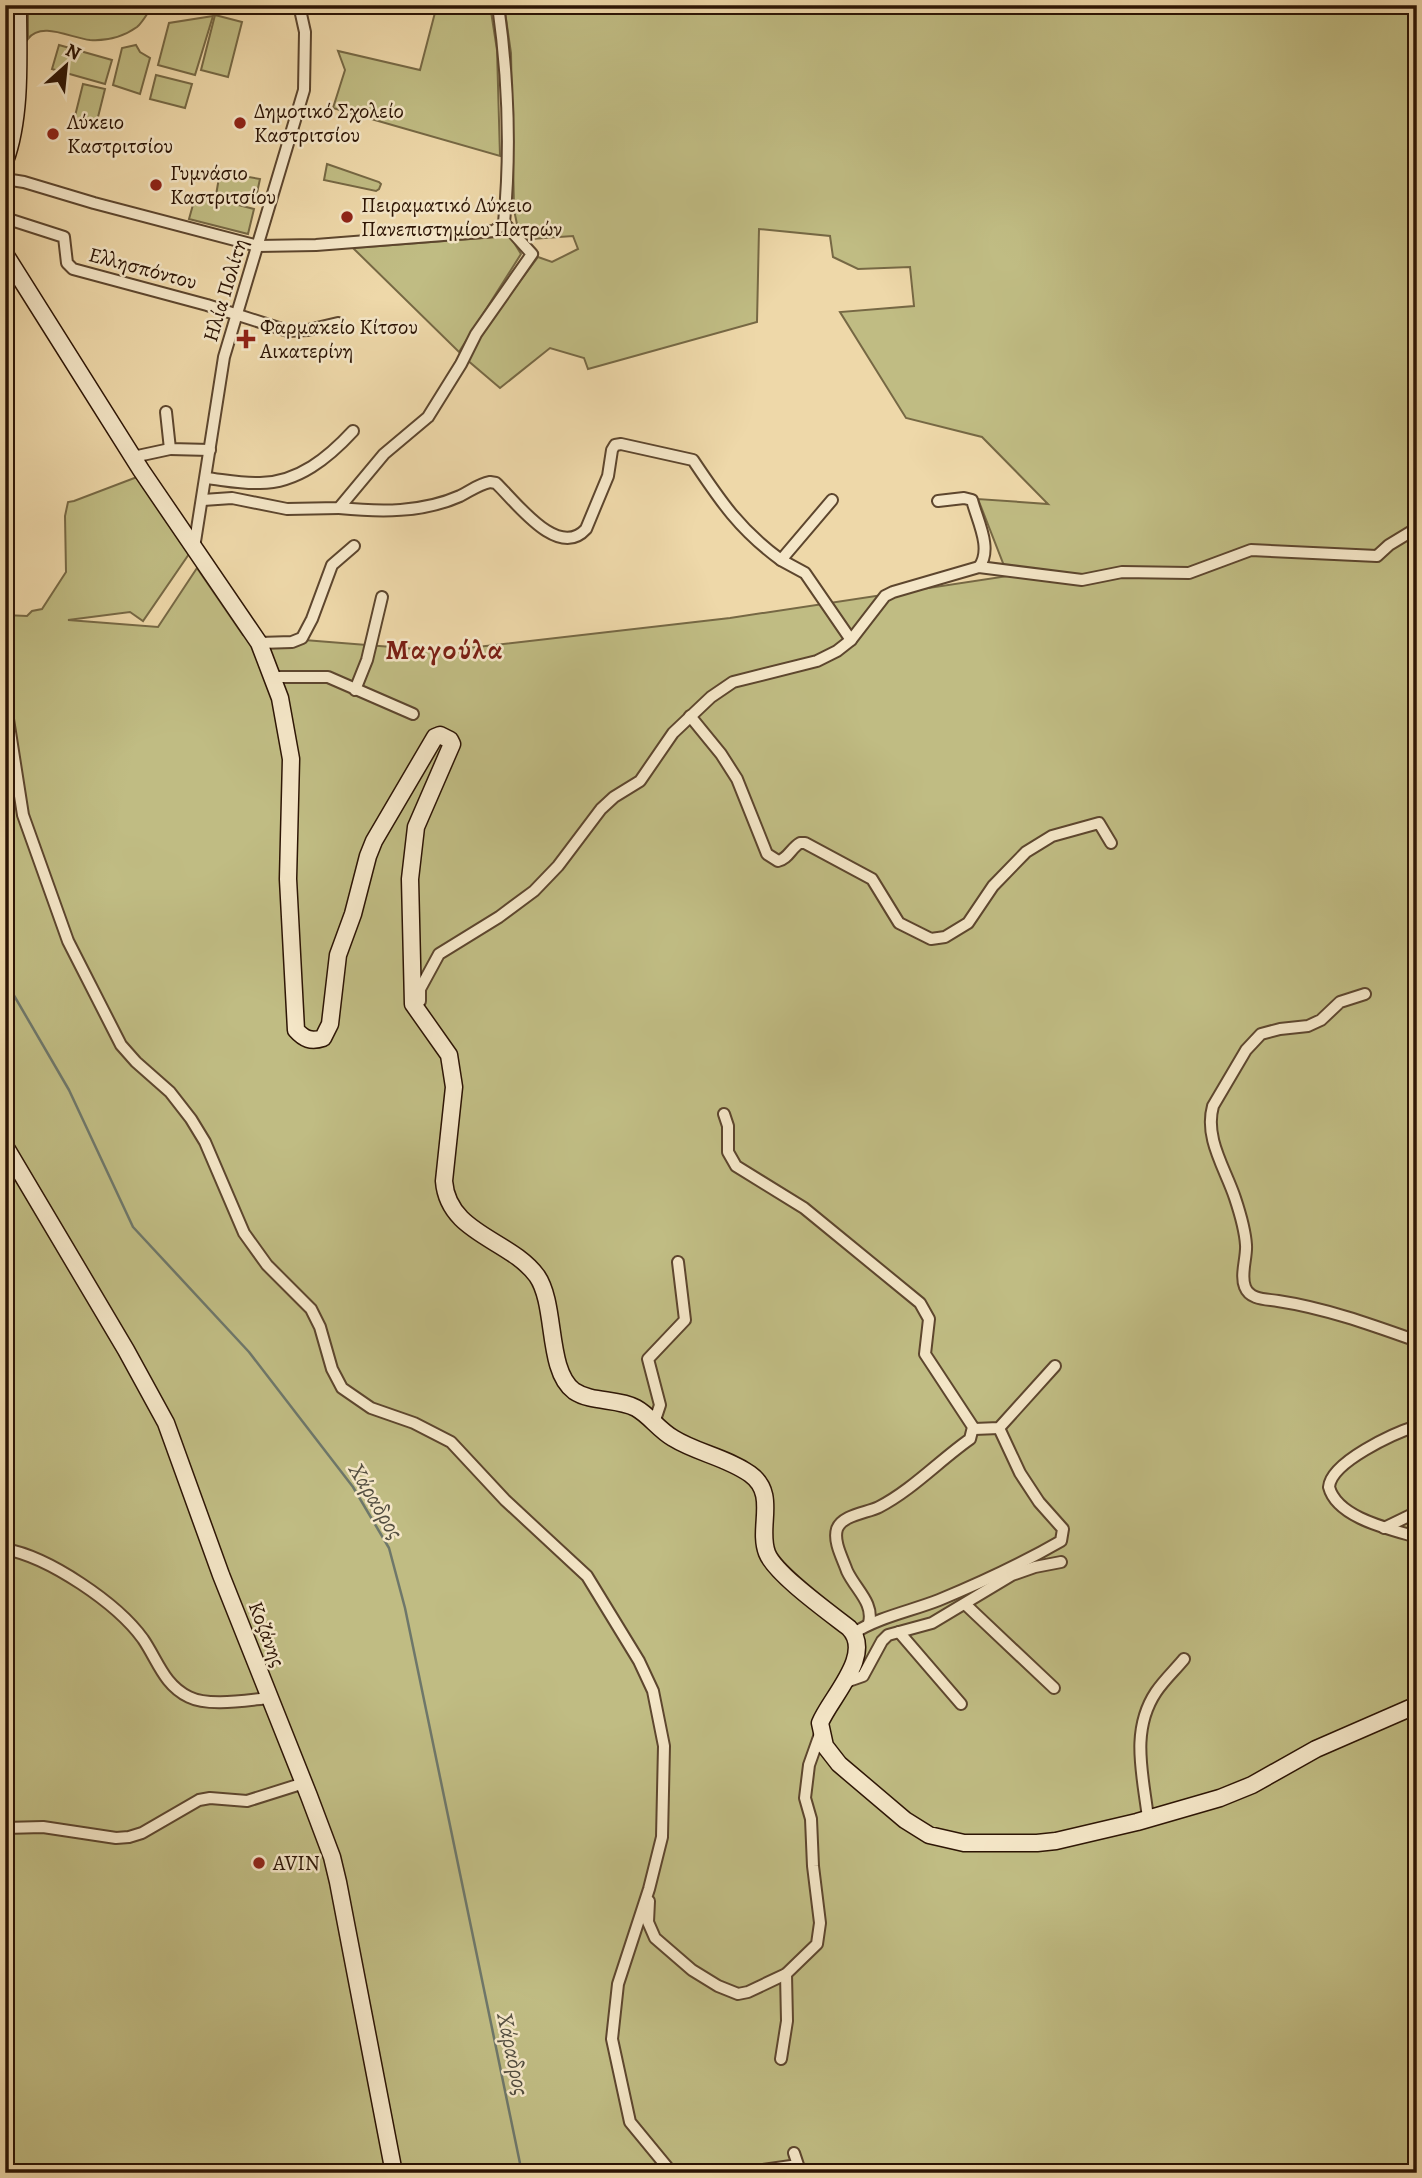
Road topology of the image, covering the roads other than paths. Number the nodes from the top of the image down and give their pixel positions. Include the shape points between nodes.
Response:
1 (18, 5) edge
2 (299, 5) edge
3 (498, 5) edge
4 (5, 161) edge
5 (5, 179) edge
6 (5, 218) edge
7 (505, 223) junction
8 (258, 246) junction
9 (5, 254) edge
10 (237, 314) junction
11 (338, 323) dead end
12 (166, 412) dead end
13 (353, 431) dead end
14 (170, 449) junction
15 (210, 450) junction
16 (133, 457) junction
17 (206, 478) junction
18 (202, 500) junction
19 (832, 500) dead end
20 (938, 501) dead end
21 (340, 508) junction
22 (1417, 528) edge
23 (354, 546) dead end
24 (194, 548) junction
25 (781, 560) junction
26 (979, 567) junction
27 (382, 597) dead end
28 (851, 640) junction
29 (259, 643) junction
30 (273, 677) junction
31 (355, 690) junction
32 (5, 700) edge
33 (413, 714) dead end
34 (690, 716) junction
35 (1111, 843) dead end
36 (1365, 994) dead end
37 (419, 1014) junction
38 (724, 1114) dead end
39 (5, 1146) edge
40 (678, 1262) dead end
41 (1417, 1341) edge
42 (1055, 1366) dead end
43 (654, 1423) junction
44 (1417, 1426) edge
45 (999, 1428) junction
46 (974, 1429) junction
47 (1417, 1512) edge
48 (1384, 1528) junction
49 (1417, 1537) edge
50 (5, 1549) edge
51 (1061, 1563) dead end
52 (965, 1604) junction
53 (869, 1623) junction
54 (899, 1632) junction
55 (854, 1633) junction
56 (1184, 1659) dead end
57 (843, 1683) junction
58 (1054, 1688) dead end
59 (269, 1699) junction
60 (961, 1704) dead end
61 (1417, 1705) edge
62 (820, 1734) junction
63 (304, 1783) junction
64 (1148, 1818) junction
65 (5, 1828) edge
66 (649, 1889) junction
67 (786, 1974) junction
68 (781, 2059) dead end
69 (794, 2153) dead end
70 (394, 2173) edge
71 (672, 2173) edge
72 (742, 2173) edge

1 - 4 main road via 15,107
2 - 8 street, Ηλία Πολίτη via 305,32 304,90
3 - 7 street via 507,110
5 - 8 street
6 - 10 street, Ελλησπόντου via 64,237 67,263 73,270
7 - 8 street via 494,231
7 - 21 street via 531,254 475,334 428,417 384,454
8 - 10 street, Ηλία Πολίτη
9 - 16 main road
10 - 11 street, Ελλησπόντου via 292,331
10 - 15 street, Ηλία Πολίτη via 222,365
12 - 14 street
13 - 17 street via 335,451 288,480 261,484
14 - 15 street
14 - 16 street
15 - 17 street, Ηλία Πολίτη
16 - 24 main road
17 - 18 street, Ηλία Πολίτη
18 - 21 street via 232,498 287,509
18 - 24 street, Ηλία Πολίτη
19 - 25 street
20 - 26 street via 972,500 986,549
21 - 25 street via 382,512 414,508 459,497 490,481 549,534 572,539 586,528 608,476 612,450 621,444 693,460 733,519
22 - 26 street via 1377,556 1251,550 1189,573 1122,572 1082,580
23 - 29 street via 332,565 303,636 293,642
24 - 29 main road
25 - 28 street via 805,573
26 - 28 street via 885,596
27 - 31 street
28 - 34 street via 817,660 727,685
29 - 30 main road
30 - 31 street via 328,677
30 - 37 main road via 290,759 288,878 296,1030 309,1039 323,1038 330,1024 338,955 374,841 435,737 445,736 452,744 416,827 412,855 411,985
31 - 33 street
32 - 66 street via 23,815 68,941 121,1045 170,1092 198,1130 244,1233 267,1265 311,1309 342,1388 371,1408 451,1442 587,1576 639,1661 653,1691 664,1746 662,1838
34 - 35 street via 737,779 767,854 782,860 795,846 805,843 872,879 899,923 931,939 945,937 968,923 993,886 1026,852 1052,836 1098,823
34 - 37 street via 640,781 606,804 534,891 439,954 420,989
36 - 41 street via 1340,1002 1308,1026 1261,1034 1246,1050 1213,1106 1210,1127 1240,1215 1246,1244 1244,1282 1250,1294
37 - 43 main road via 449,1055 453,1072 443,1181 449,1204 468,1226 518,1258 538,1278 559,1364 573,1390 637,1409
38 - 46 street via 728,1152 736,1166 804,1208 920,1303 929,1320 925,1354
39 - 59 main road, Κοζάνης via 166,1423
40 - 43 street via 685,1320 648,1359 660,1405
42 - 45 street
43 - 55 main road via 674,1439 757,1481 766,1499 765,1545 774,1565
44 - 48 street via 1387,1438 1340,1468 1330,1480 1330,1492 1338,1502
45 - 46 street
45 - 53 street via 1020,1473 1063,1529 1061,1541 938,1600
46 - 53 street via 970,1439 891,1499 838,1527 839,1553 871,1609
47 - 48 street
48 - 49 street
50 - 59 street via 54,1567 111,1607 139,1635 173,1688 192,1699
51 - 52 street via 1013,1575
52 - 54 street via 932,1623
52 - 58 street
53 - 55 street
54 - 57 street via 882,1641 863,1676
54 - 60 street
55 - 57 main road via 858,1649
56 - 64 street via 1157,1691 1142,1722 1139,1751
57 - 62 main road via 824,1714
59 - 63 main road, Κοζάνης
61 - 64 main road via 1316,1749 1236,1793
62 - 64 main road via 839,1764 929,1835 964,1843 1037,1843
62 - 67 street via 809,1765 805,1798 811,1819 820,1934 817,1944
63 - 65 street via 247,1801 205,1798 129,1837 43,1827
63 - 70 main road, Κοζάνης via 336,1874
66 - 67 street via 648,1922 655,1938 692,1970 738,1994
66 - 71 street via 618,1984 612,2039 630,2123
67 - 68 street via 787,2021
69 - 72 street via 798,2165

